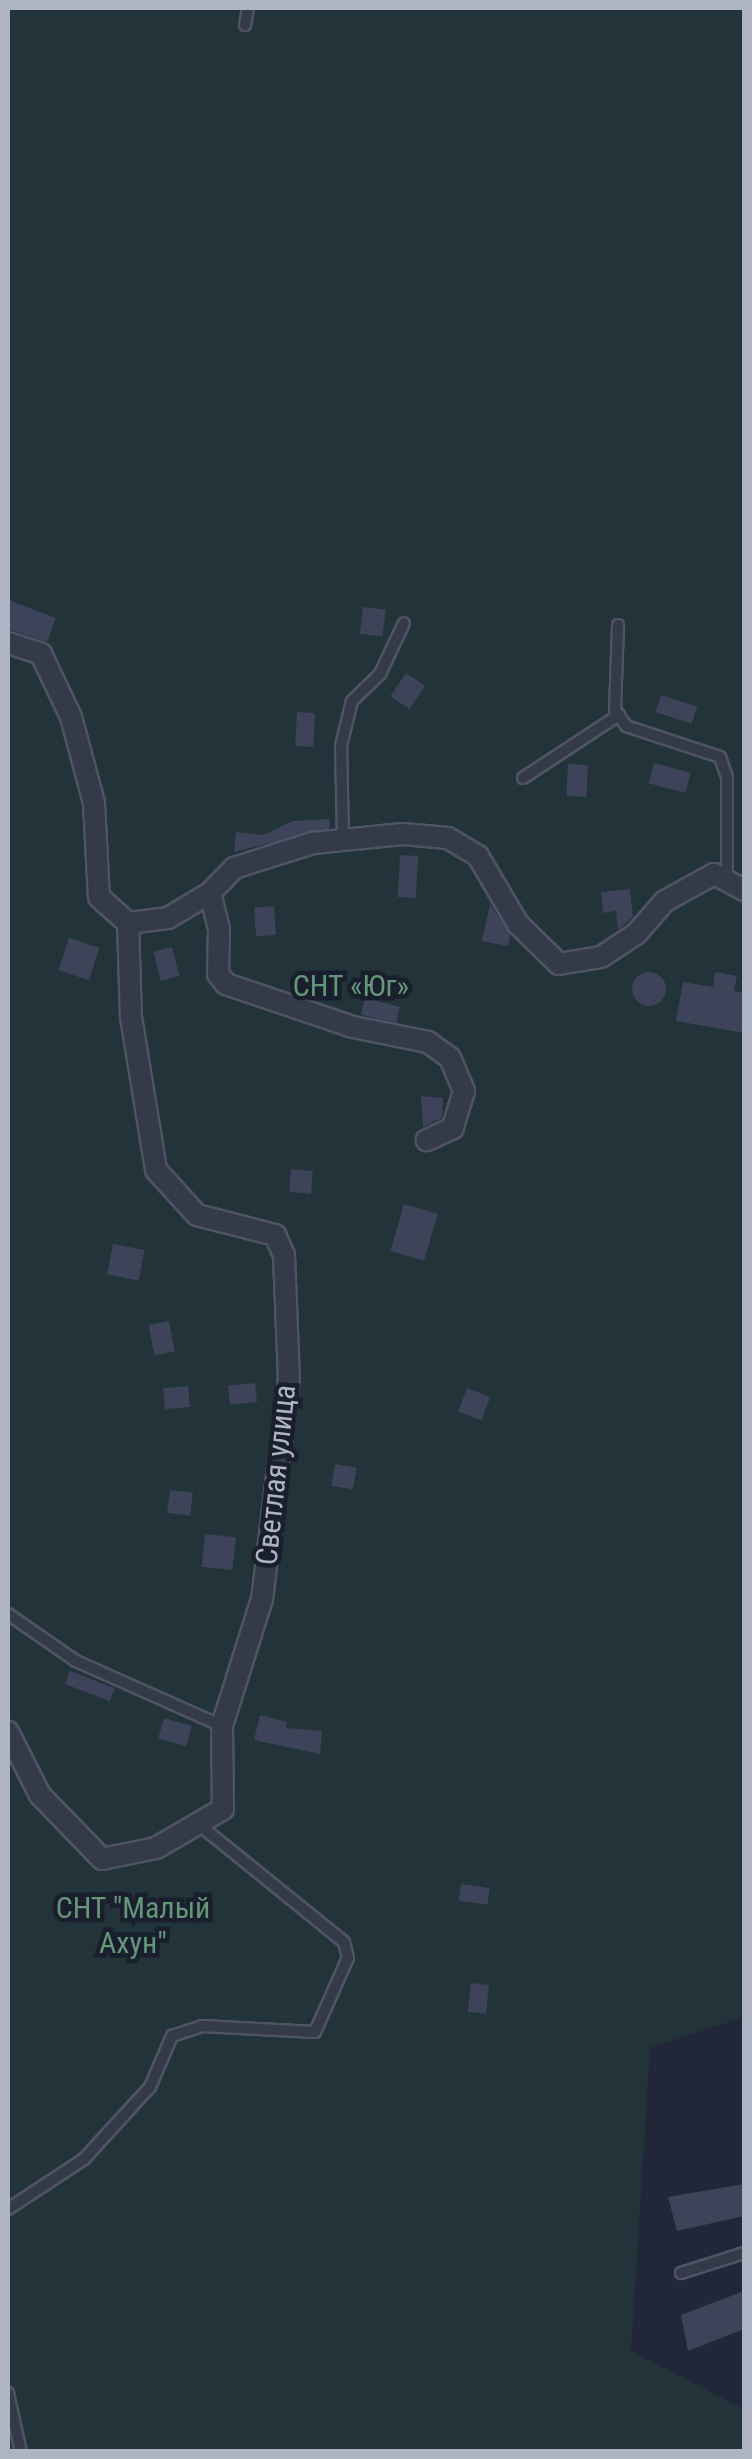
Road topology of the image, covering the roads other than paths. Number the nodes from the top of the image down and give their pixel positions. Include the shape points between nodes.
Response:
1 (248, 8) edge
2 (245, 25) dead end
3 (404, 623) dead end
4 (618, 625) dead end
5 (8, 643) edge
6 (619, 715) junction
7 (524, 778) dead end
8 (343, 839) junction
9 (736, 884) edge
10 (210, 893) junction
11 (128, 924) junction
12 (427, 1140) dead end
13 (8, 1614) edge
14 (222, 1726) junction
15 (8, 1732) edge
16 (202, 1827) junction
17 (8, 2209) edge
18 (744, 2252) edge
19 (681, 2273) dead end
20 (8, 2393) edge
21 (21, 2452) edge

1 - 2 lane
3 - 8 lane via 380,674 352,701 341,746
4 - 6 lane
5 - 11 street via 41,654 71,717 94,802 99,897
6 - 7 lane
6 - 9 lane via 626,726 720,758
8 - 9 street via 448,838 478,856 518,924 559,964 601,957 636,934 665,901 714,874
8 - 10 street via 234,868
10 - 11 street via 168,918
10 - 12 street via 219,930 218,974 226,984 331,1014 353,1027 428,1042 450,1058 464,1091 453,1128
11 - 14 street, Светлая улица via 131,1017 156,1170 197,1215 266,1230 284,1255 288,1377 275,1512 262,1600
13 - 14 lane via 76,1661
14 - 16 street, Светлая улица via 223,1809
15 - 16 street via 40,1796 102,1859 156,1848
16 - 17 lane via 344,1942 348,1958 314,2032 202,2026 172,2036 150,2086 84,2159
18 - 19 lane
20 - 21 lane

